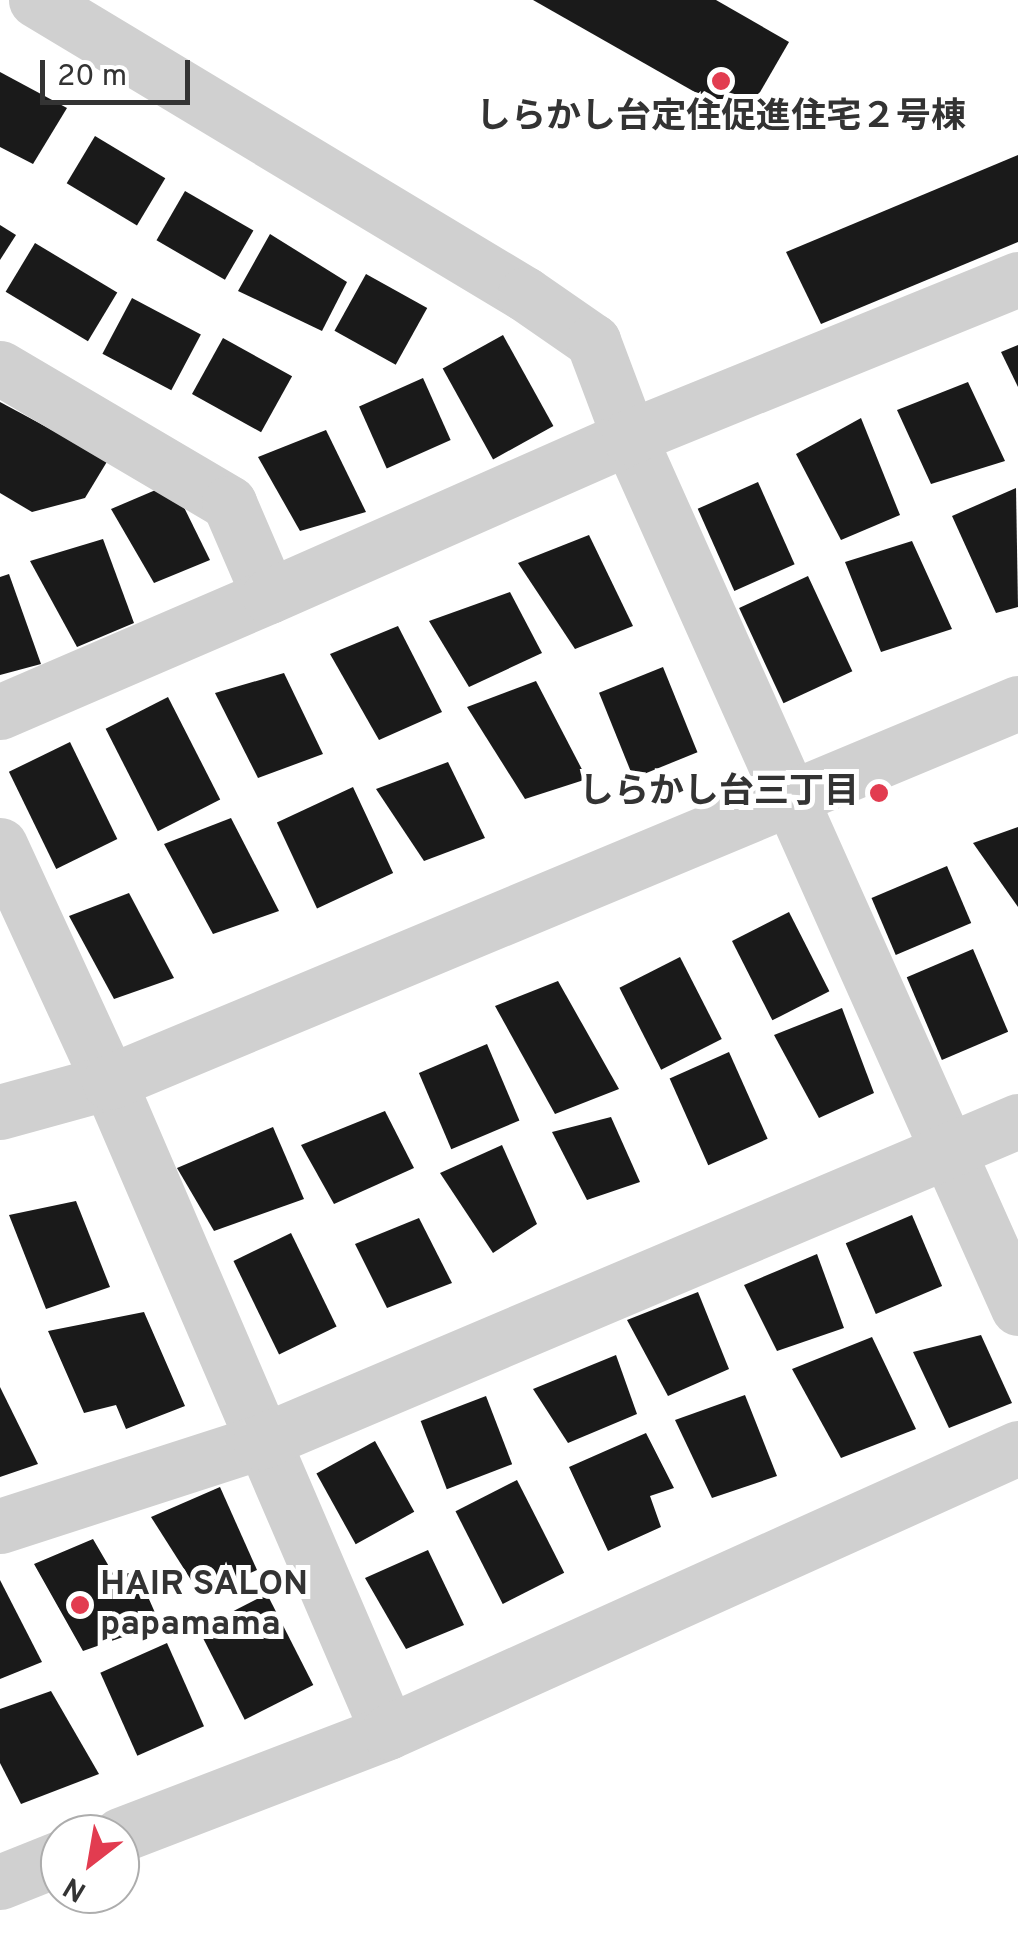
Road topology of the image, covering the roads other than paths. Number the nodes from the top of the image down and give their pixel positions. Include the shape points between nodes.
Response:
1 (36, 0) edge
2 (1018, 279) edge
3 (0, 368) edge
4 (629, 437) junction
5 (269, 596) junction
6 (1018, 703) edge
7 (0, 712) edge
8 (790, 802) junction
9 (0, 845) edge
10 (109, 1082) junction
11 (0, 1112) edge
12 (1018, 1121) edge
13 (948, 1150) junction
14 (1018, 1308) edge
15 (260, 1442) junction
16 (1018, 1448) edge
17 (0, 1526) edge
18 (388, 1732) junction
19 (140, 1827) edge
20 (40, 1866) edge
21 (0, 1882) edge

1 - 4 street via 525,294 593,342
2 - 4 street
3 - 5 street via 230,503
4 - 5 street
4 - 8 street
5 - 7 street
6 - 8 street
8 - 10 street
8 - 13 street
9 - 10 street
10 - 11 street
10 - 15 street
12 - 13 street
13 - 14 street
13 - 15 street
15 - 17 street
15 - 18 street
16 - 18 street
18 - 19 street
20 - 21 street

